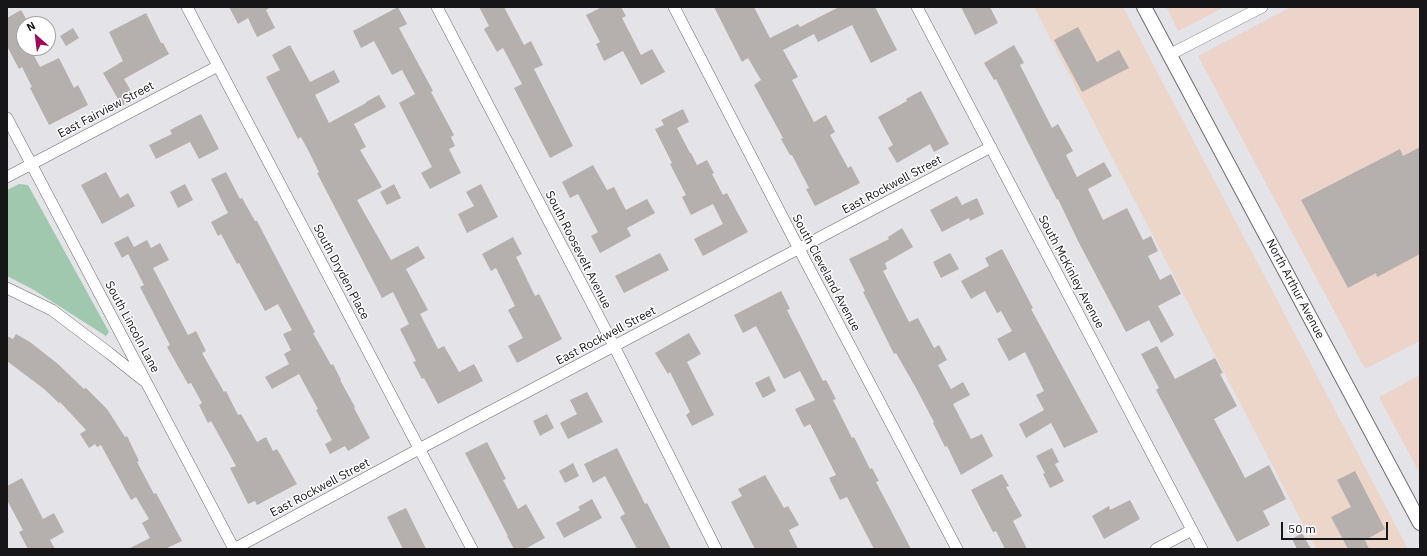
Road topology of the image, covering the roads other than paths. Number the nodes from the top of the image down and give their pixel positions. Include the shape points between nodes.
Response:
1 (187, 7) edge
2 (437, 7) edge
3 (674, 7) edge
4 (917, 7) edge
5 (1144, 7) edge
6 (1262, 7) edge
7 (1169, 54) junction
8 (218, 66) junction
9 (7, 118) edge
10 (991, 147) junction
11 (31, 164) junction
12 (7, 177) edge
13 (799, 249) junction
14 (7, 288) edge
15 (614, 346) junction
16 (147, 383) junction
17 (419, 449) junction
18 (1420, 523) edge
19 (1192, 530) junction
20 (234, 549) edge
21 (472, 549) edge
22 (716, 549) edge
23 (957, 549) edge
24 (1156, 549) edge
25 (1202, 549) edge

1 - 8 street, South Dryden Place
2 - 15 street, South Roosevelt Avenue
3 - 13 street, South Cleveland Avenue
4 - 10 street, South McKinley Avenue
5 - 7 street, North Arthur Avenue
6 - 7 street
7 - 18 street, North Arthur Avenue
8 - 11 street, East Fairview Street
8 - 17 street, South Dryden Place
9 - 11 street, South Lincoln Lane
10 - 13 street, East Rockwell Street
10 - 19 street, South McKinley Avenue
11 - 12 street, East Fairview Street
11 - 16 street, South Lincoln Lane
13 - 15 street, East Rockwell Street
13 - 23 street, South Cleveland Avenue
14 - 16 street via 52,310
15 - 17 street, East Rockwell Street
15 - 22 street, South Roosevelt Avenue
16 - 20 street, South Lincoln Lane
17 - 20 street, East Rockwell Street
17 - 21 street, South Dryden Place
19 - 24 street
19 - 25 street, South McKinley Avenue

